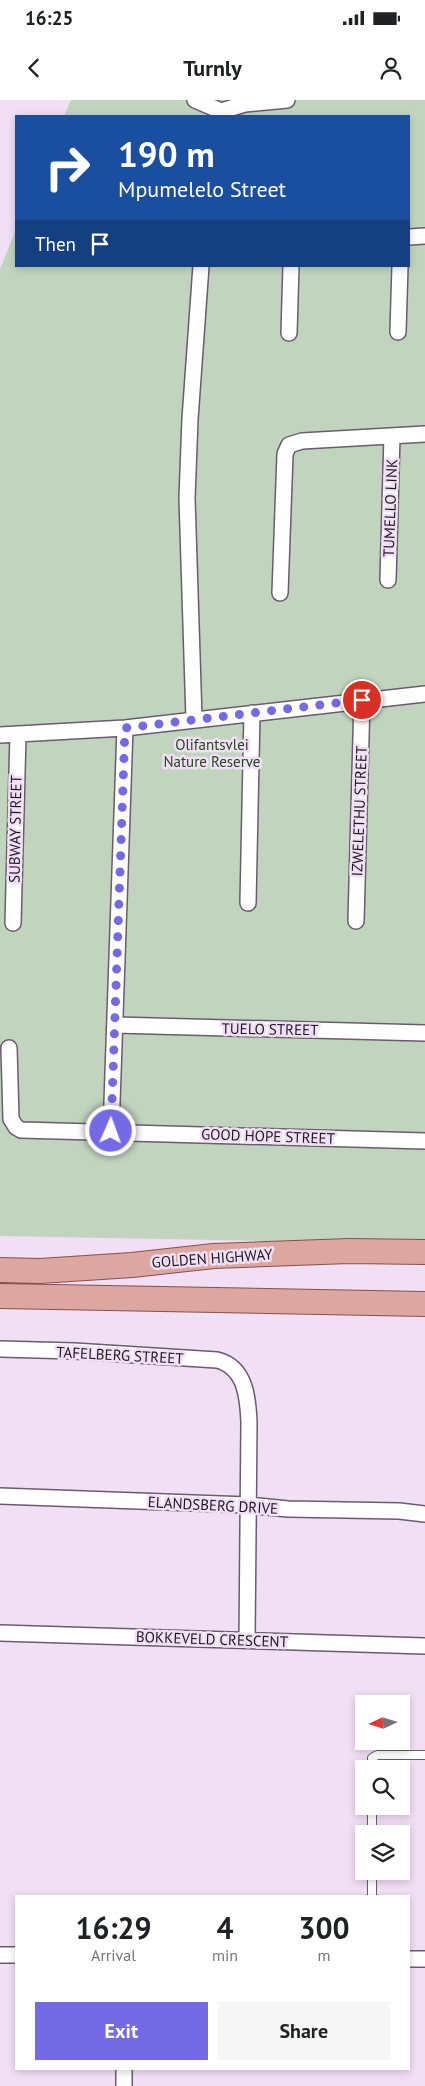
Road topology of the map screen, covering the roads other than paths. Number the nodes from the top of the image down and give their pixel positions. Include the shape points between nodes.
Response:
1 (196, 100) edge
2 (287, 100) edge
3 (220, 109) edge
4 (425, 236) edge
5 (410, 237) edge
6 (201, 267) edge
7 (291, 267) edge
8 (400, 267) edge
9 (288, 332) dead end
10 (398, 332) dead end
11 (425, 434) edge
12 (392, 436) junction
13 (388, 580) dead end
14 (280, 593) dead end
15 (425, 694) edge
16 (362, 700) junction
17 (252, 714) junction
18 (194, 719) junction
19 (125, 728) junction
20 (0, 735) edge
21 (18, 735) junction
22 (248, 903) dead end
23 (356, 921) dead end
24 (13, 923) dead end
25 (115, 1025) junction
26 (425, 1033) edge
27 (9, 1048) dead end
28 (111, 1131) junction
29 (425, 1141) edge
30 (425, 1252) edge
31 (0, 1270) edge
32 (0, 1296) edge
33 (425, 1304) edge
34 (0, 1349) edge
35 (0, 1496) edge
36 (248, 1505) junction
37 (425, 1514) edge
38 (0, 1633) edge
39 (247, 1640) junction
40 (425, 1646) edge
41 (425, 1755) edge
42 (372, 1760) edge
43 (372, 1880) edge
44 (372, 1895) edge
45 (0, 1955) edge
46 (15, 1955) edge
47 (410, 1959) edge
48 (425, 1960) edge
49 (124, 2070) edge
50 (124, 2086) edge

1 - 3 street
2 - 3 street
4 - 5 street
6 - 18 street via 187,498
7 - 9 street
8 - 10 street
11 - 12 street
12 - 13 street, TUMELLO LINK
12 - 14 street via 302,441 287,447
15 - 16 street
16 - 17 street
16 - 23 street, IZWELETHU STREET
17 - 18 street
17 - 22 street
18 - 19 street
19 - 21 street
19 - 25 street
20 - 21 street
21 - 24 street, SUBWAY STREET
25 - 26 street, TUELO STREET
25 - 28 street
27 - 28 street, GOOD HOPE STREET via 11,1119 16,1127 23,1130
28 - 29 street, GOOD HOPE STREET
30 - 31 main road, GOLDEN HIGHWAY via 349,1250 214,1256 40,1271
32 - 33 main road
34 - 36 street, TAFELBERG STREET via 221,1361 235,1372 247,1394
35 - 36 street, ELANDSBERG DRIVE
36 - 37 street, ELANDSBERG DRIVE
36 - 39 street
38 - 39 street, BOKKEVELD CRESCENT
39 - 40 street, BOKKEVELD CRESCENT
41 - 42 lane via 375,1755
43 - 44 lane
45 - 46 street
47 - 48 street
49 - 50 street

